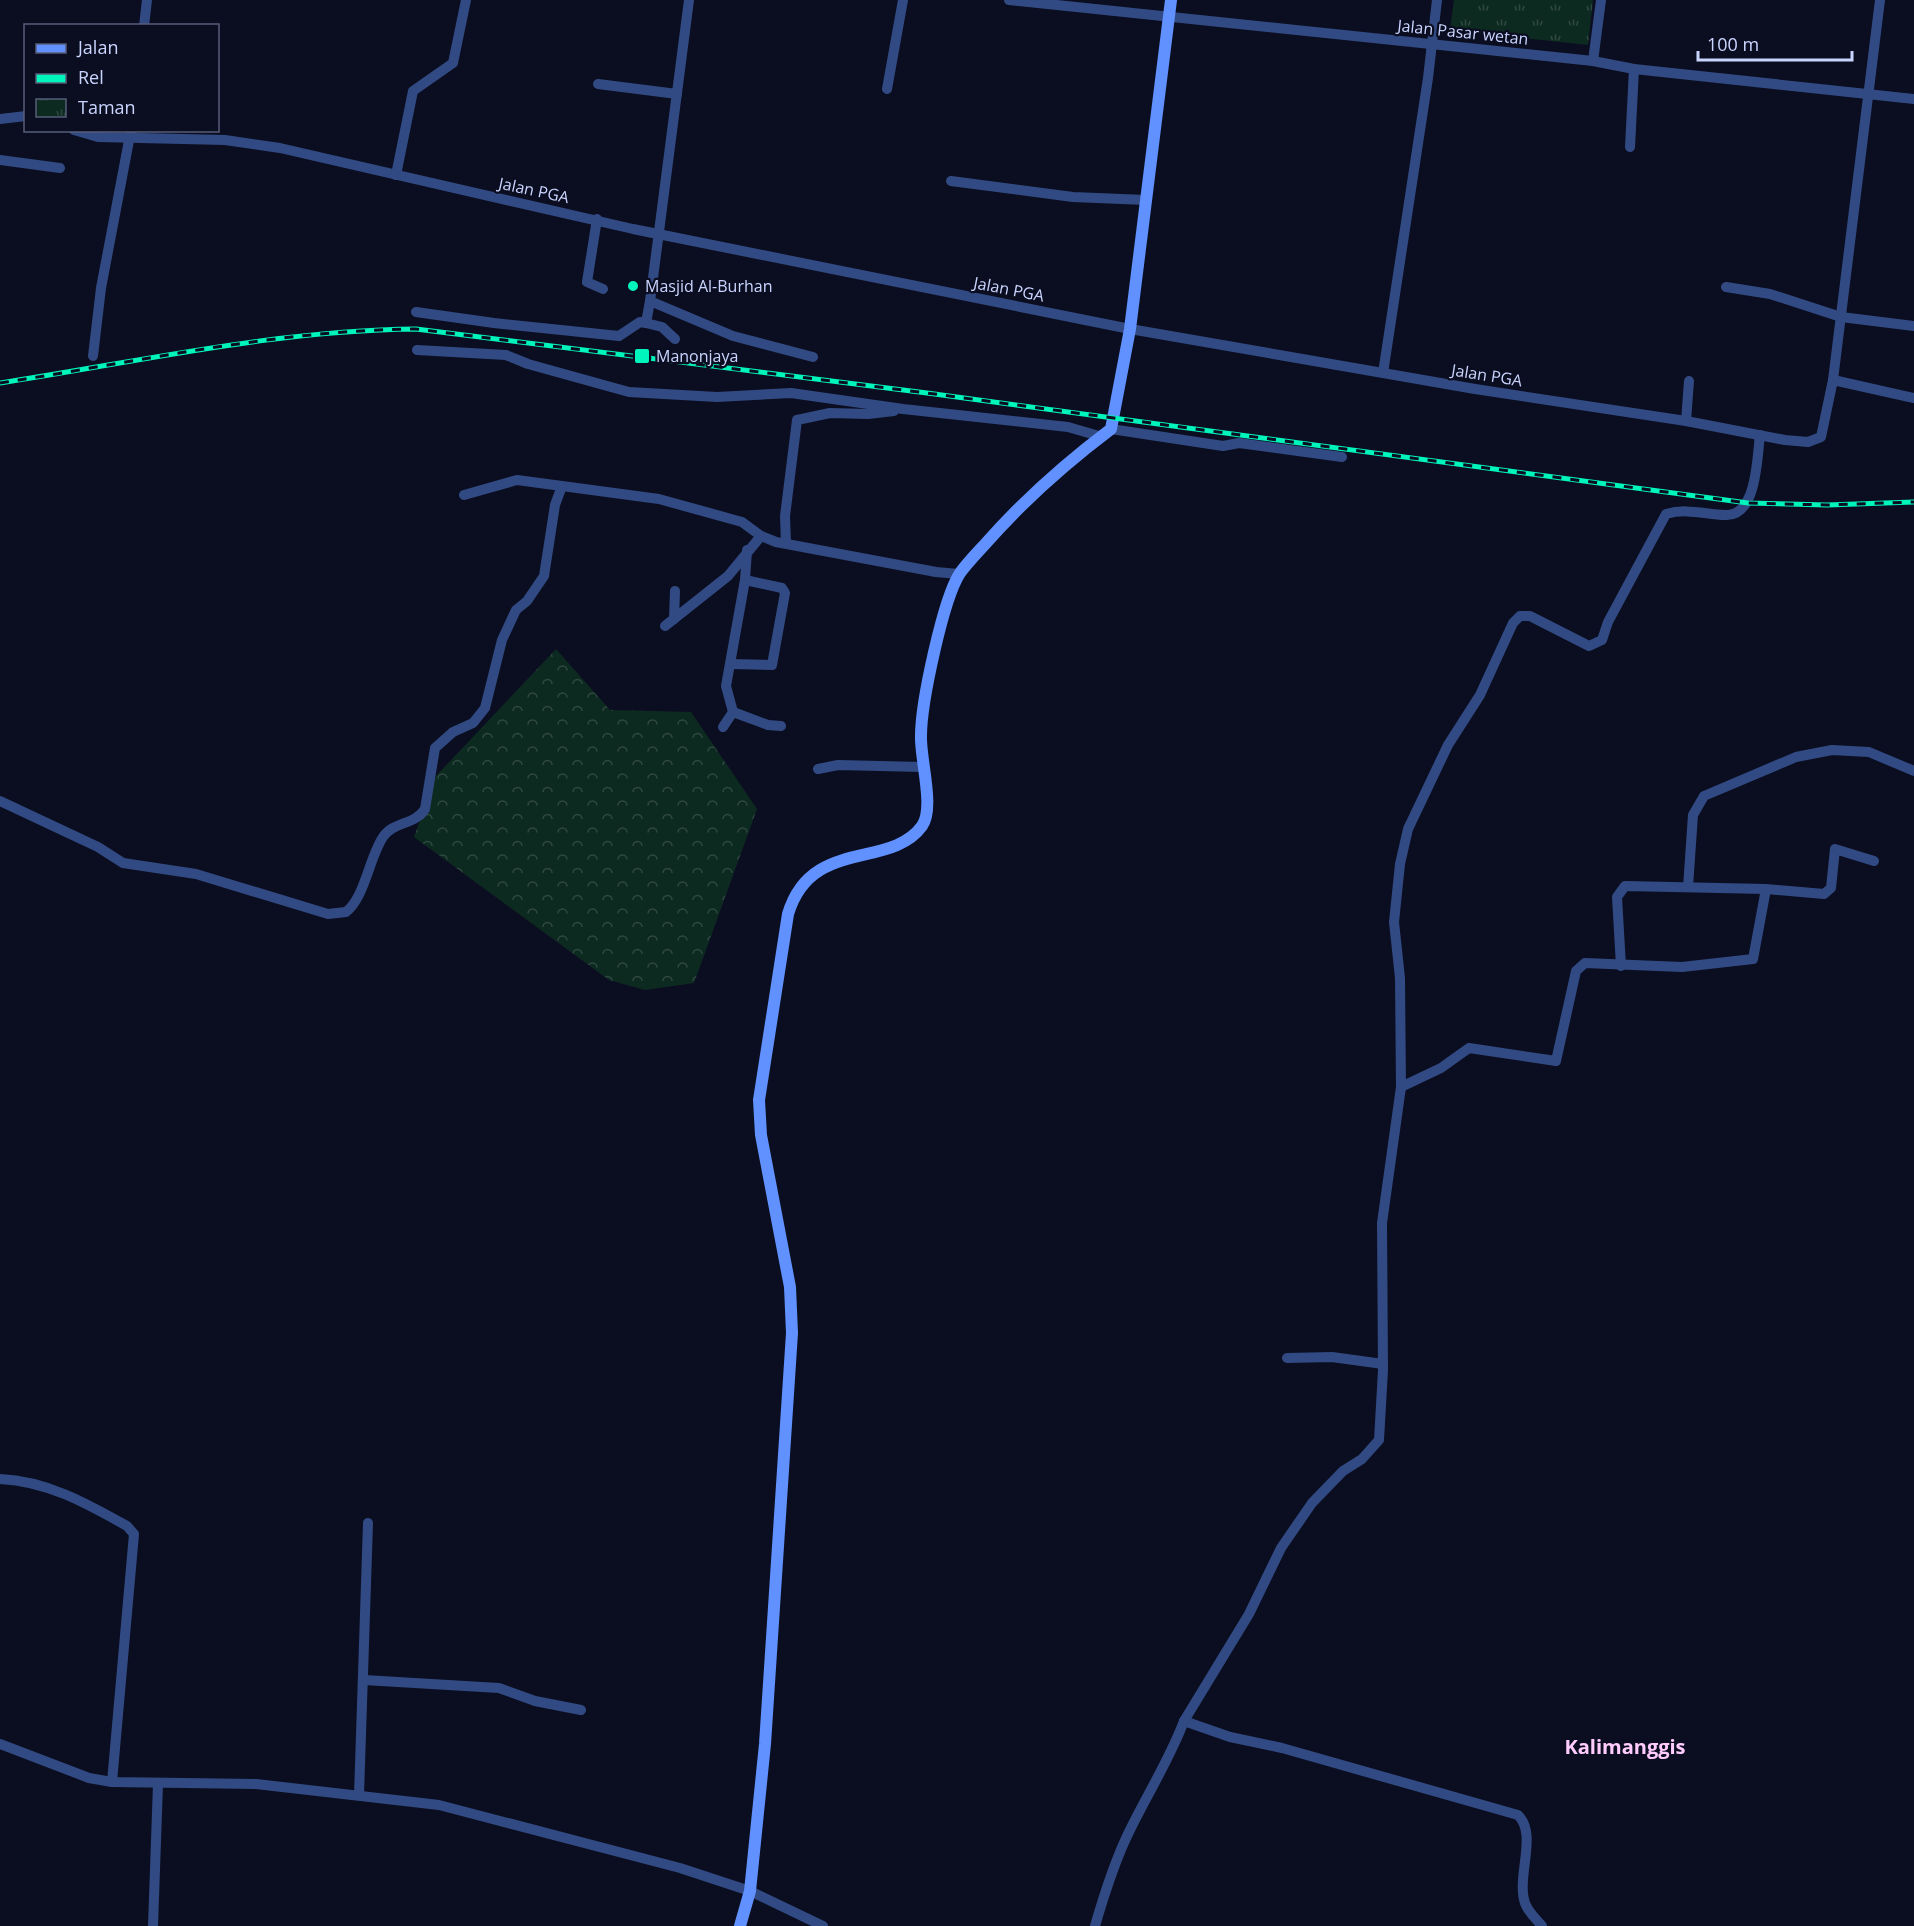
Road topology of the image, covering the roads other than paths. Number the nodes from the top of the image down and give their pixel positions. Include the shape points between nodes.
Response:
1 (147, 0) edge
2 (465, 0) edge
3 (689, 0) edge
4 (903, 0) edge
5 (1009, 0) edge
6 (1171, 0) edge
7 (1437, 0) edge
8 (1601, 0) edge
9 (1880, 0) edge
10 (1168, 16) junction
11 (144, 24) edge
12 (1431, 45) junction
13 (1593, 61) junction
14 (1634, 69) junction
15 (598, 84) dead end
16 (886, 89) dead end
17 (677, 94) junction
18 (1868, 94) junction
19 (1914, 99) edge
20 (24, 116) edge
21 (0, 119) edge
22 (81, 132) edge
23 (133, 136) edge
24 (1630, 147) dead end
25 (0, 160) edge
26 (60, 168) dead end
27 (396, 175) junction
28 (951, 181) dead end
29 (1146, 200) junction
30 (597, 219) junction
31 (658, 234) junction
32 (1726, 286) dead end
33 (603, 289) dead end
34 (650, 301) junction
35 (416, 312) dead end
36 (1841, 317) junction
37 (646, 322) junction
38 (1914, 326) edge
39 (1130, 329) junction
40 (675, 339) dead end
41 (417, 350) dead end
42 (93, 356) dead end
43 (813, 357) dead end
44 (1383, 373) junction
45 (1833, 380) junction
46 (1689, 381) dead end
47 (1914, 398) edge
48 (903, 409) junction
49 (1686, 421) junction
50 (1111, 429) junction
51 (1760, 435) junction
52 (1099, 436) junction
53 (1342, 457) dead end
54 (561, 486) junction
55 (464, 495) dead end
56 (761, 536) junction
57 (786, 543) junction
58 (747, 550) junction
59 (959, 574) junction
60 (745, 580) junction
61 (675, 591) dead end
62 (731, 664) junction
63 (733, 712) junction
64 (781, 726) dead end
65 (723, 727) dead end
66 (922, 767) junction
67 (818, 769) dead end
68 (1914, 771) edge
69 (0, 801) edge
70 (1874, 861) dead end
71 (1688, 887) junction
72 (1766, 889) junction
73 (1621, 966) junction
74 (1401, 1087) junction
75 (1287, 1358) dead end
76 (1383, 1364) junction
77 (0, 1479) edge
78 (368, 1523) dead end
79 (364, 1680) junction
80 (581, 1710) dead end
81 (1184, 1721) junction
82 (0, 1744) edge
83 (112, 1782) junction
84 (158, 1784) junction
85 (358, 1795) junction
86 (750, 1891) junction
87 (153, 1926) edge
88 (740, 1926) edge
89 (823, 1926) edge
90 (1095, 1926) edge
91 (1542, 1926) edge

1 - 11 street
2 - 27 street via 453,63 420,86 410,100
3 - 17 street
4 - 16 street
5 - 10 street, Jalan Pasar wetan
6 - 10 main road
7 - 12 street
8 - 13 street
9 - 18 street
10 - 12 street, Jalan Pasar wetan
10 - 29 main road
12 - 13 street, Jalan Pasar wetan
12 - 44 street
13 - 14 street, Jalan Pasar wetan
14 - 18 street, Jalan Pasar wetan
14 - 24 street
15 - 17 street
17 - 31 street
18 - 19 street, Jalan Pasar wetan
18 - 36 street
20 - 21 street
22 - 23 street, Jalan PGA via 98,137
23 - 27 street, Jalan PGA via 225,140 280,148
23 - 42 street via 101,288
25 - 26 street
27 - 30 street, Jalan PGA
28 - 29 street via 1073,197
29 - 39 main road
30 - 31 street, Jalan PGA
30 - 33 street via 587,282
31 - 34 street
31 - 39 street, Jalan PGA
32 - 36 street via 1770,294
34 - 37 street
34 - 43 street via 723,332
35 - 37 street via 611,336
36 - 38 street
36 - 45 street
37 - 40 street via 662,327
39 - 44 street, Jalan PGA
39 - 50 main road
41 - 48 street via 506,355 628,392 717,397 791,393
44 - 49 street, Jalan PGA
45 - 47 street
45 - 51 street, Jalan PGA via 1821,437 1808,442
46 - 49 street
48 - 52 street via 1068,427
48 - 57 street via 868,414 830,413 797,420 785,516
49 - 51 street, Jalan PGA
50 - 52 main road
50 - 53 street via 1222,446 1239,443
51 - 74 street via 1756,469 1744,509 1725,515 1694,510 1666,514 1602,640 1588,646 1530,616 1520,616 1513,623 1480,695 1448,745 1408,829 1394,922 1400,978
52 - 59 main road via 1039,488
54 - 55 street via 517,480
54 - 56 street via 689,505 742,522
54 - 69 street via 544,576 528,601 516,610 502,640 485,708 473,723 453,732 435,748 425,809 416,818 395,825 383,837 354,903 346,912 328,914 176,869 123,863 98,847
56 - 57 street
56 - 58 street
57 - 59 street
58 - 60 street
58 - 61 street via 728,576 670,623
59 - 66 main road via 947,604 930,675 921,729
60 - 62 street
60 - 62 street via 782,588 785,593 772,665
62 - 63 street via 726,686
63 - 64 street
63 - 65 street
66 - 67 street via 838,765
66 - 86 main road via 927,813 923,825 902,842 819,871 794,894 763,1065 761,1135 790,1287 792,1333 765,1744
68 - 71 street via 1869,752 1832,750 1796,757 1704,796 1693,814
70 - 72 street via 1836,849 1828,892
71 - 72 street
71 - 73 street via 1631,885 1621,889 1617,897
72 - 73 street via 1753,959 1682,967
73 - 74 street via 1590,963 1578,968 1556,1061 1469,1048 1441,1068
74 - 76 street via 1382,1223
75 - 76 street via 1332,1357
76 - 81 street via 1379,1440 1362,1460 1343,1471 1306,1512 1281,1548 1249,1614
77 - 83 street via 61,1491 127,1526 134,1534
78 - 79 street
79 - 80 street via 499,1688
79 - 85 street
81 - 90 street via 1127,1836
81 - 91 street via 1518,1815 1527,1833 1524,1897
82 - 83 street via 70,1772
83 - 84 street
84 - 85 street via 244,1783
84 - 87 street
85 - 86 street via 479,1814
86 - 88 main road
86 - 89 street

